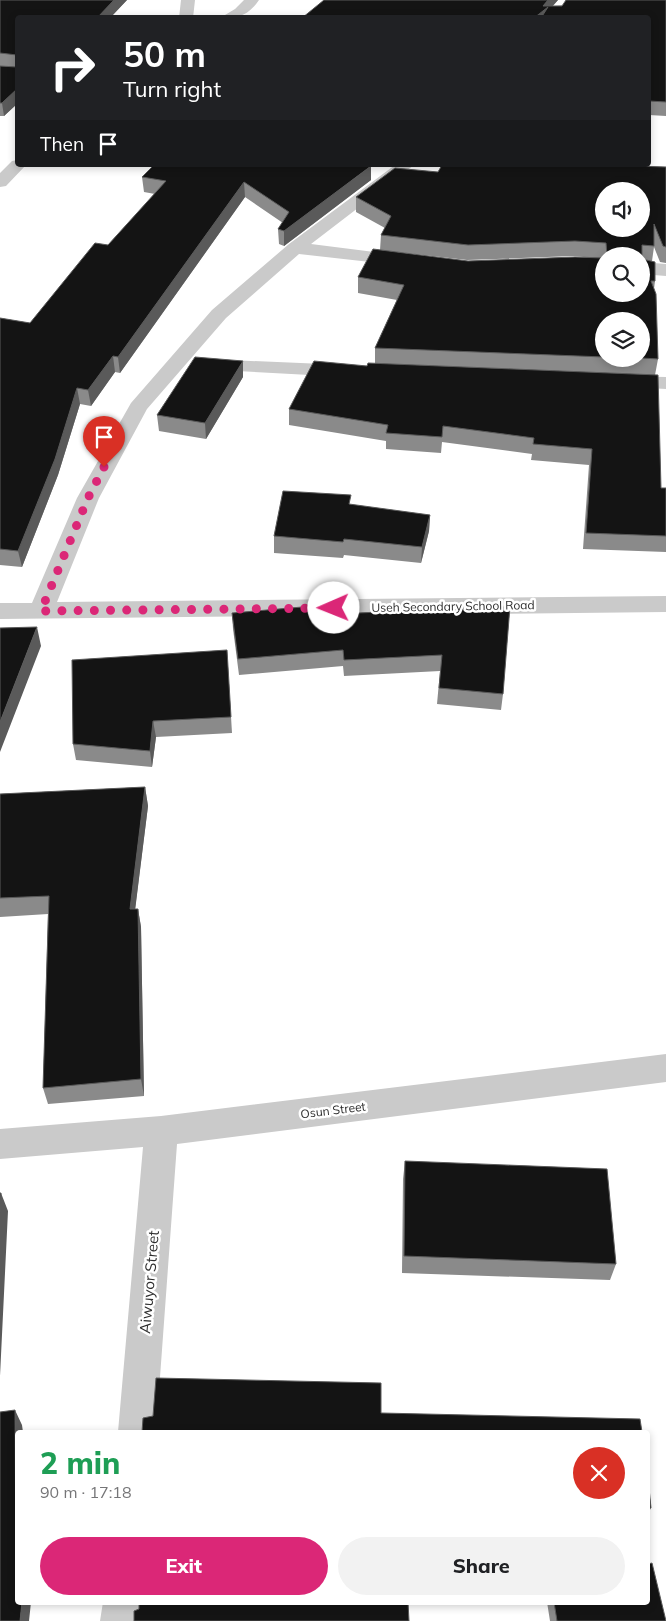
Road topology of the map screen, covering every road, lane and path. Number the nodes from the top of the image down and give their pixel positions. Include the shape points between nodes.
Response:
1 (188, 0) edge
2 (252, 0) edge
3 (186, 15) edge
4 (234, 15) edge
5 (16, 167) edge
6 (403, 167) edge
7 (0, 182) edge
8 (295, 248) junction
9 (420, 262) edge
10 (650, 269) edge
11 (666, 270) edge
12 (176, 364) junction
13 (371, 372) edge
14 (603, 381) edge
15 (666, 383) edge
16 (666, 604) edge
17 (0, 611) edge
18 (41, 611) junction
19 (666, 1068) edge
20 (161, 1131) junction
21 (0, 1144) edge
22 (136, 1430) edge
23 (123, 1605) edge
24 (121, 1621) edge

1 - 3 street
2 - 4 street
5 - 7 street
6 - 8 street
8 - 9 street
8 - 12 street via 219,314
10 - 11 street
12 - 13 street
12 - 18 street via 138,407 97,481
14 - 15 street
16 - 18 street, Useh Secondary School Road
17 - 18 street, Useh Secondary School Road
19 - 20 street, Osun Street
20 - 21 street, Osun Street
20 - 22 street, Aiwuyor Street
23 - 24 street

